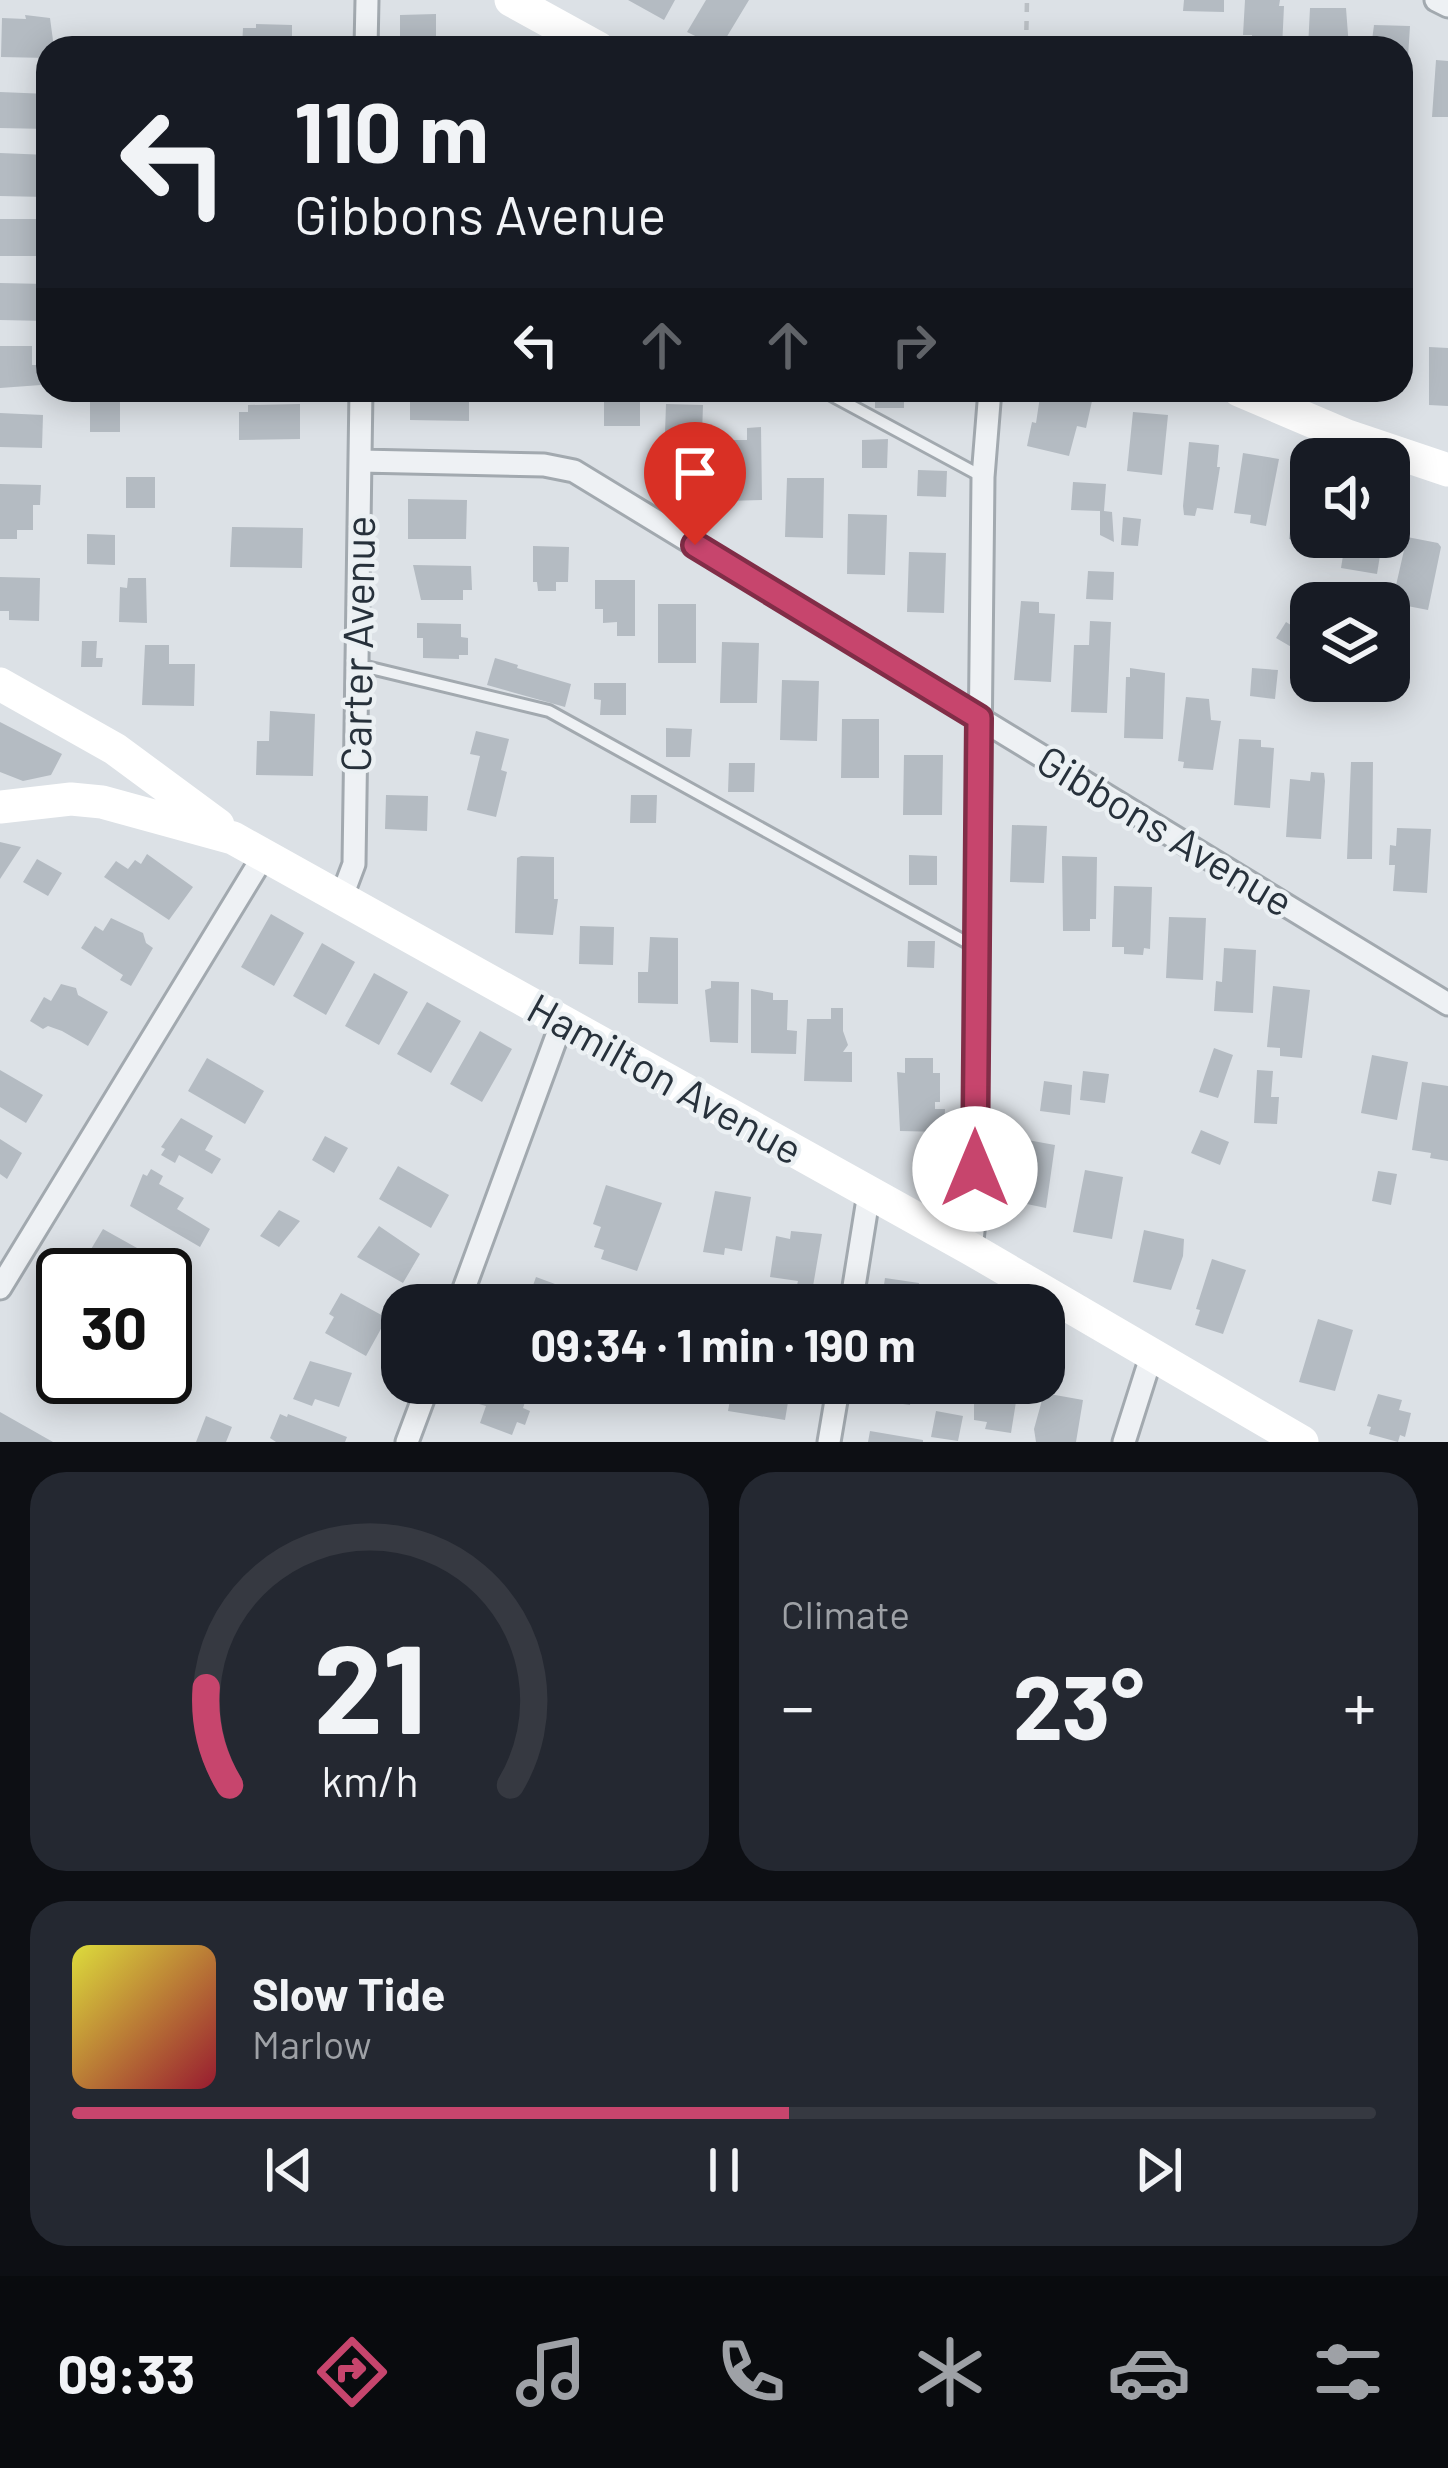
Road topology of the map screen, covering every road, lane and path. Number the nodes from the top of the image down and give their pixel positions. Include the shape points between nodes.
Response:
1 (367, 0) edge
2 (511, 0) edge
3 (1027, 0) edge
4 (1436, 0) edge
5 (1448, 7) edge
6 (366, 36) edge
7 (576, 36) edge
8 (1026, 36) edge
9 (361, 402) edge
10 (844, 402) edge
11 (989, 402) edge
12 (1268, 402) edge
13 (360, 461) junction
14 (1448, 470) edge
15 (983, 477) junction
16 (358, 665) junction
17 (0, 684) edge
18 (979, 718) junction
19 (0, 807) edge
20 (233, 838) junction
21 (264, 855) junction
22 (342, 896) junction
23 (977, 947) junction
24 (1448, 1004) edge
25 (562, 1022) junction
26 (869, 1192) junction
27 (970, 1250) junction
28 (466, 1284) edge
29 (854, 1284) edge
30 (0, 1288) edge
31 (1152, 1354) junction
32 (421, 1404) edge
33 (835, 1404) edge
34 (407, 1442) edge
35 (829, 1442) edge
36 (1124, 1442) edge
37 (1302, 1442) edge

1 - 6 street
2 - 7 street
3 - 8 path
4 - 5 street
9 - 13 street, Carter Avenue
10 - 15 lane
11 - 15 street
12 - 14 street
13 - 16 street, Carter Avenue
13 - 18 street, Gibbons Avenue via 574,470
15 - 18 street
16 - 22 street, Carter Avenue via 354,864
16 - 23 lane via 567,718
17 - 20 street via 116,748
18 - 23 street
18 - 24 street, Gibbons Avenue
19 - 20 street, Hamilton Avenue via 102,802
20 - 21 street, Hamilton Avenue
21 - 22 street, Hamilton Avenue
21 - 30 street
22 - 25 street, Hamilton Avenue
23 - 27 street
25 - 26 street, Hamilton Avenue
25 - 28 street
26 - 27 street, Hamilton Avenue
26 - 29 street
27 - 31 street, Hamilton Avenue
31 - 36 street
31 - 37 street, Hamilton Avenue
32 - 34 street
33 - 35 street

